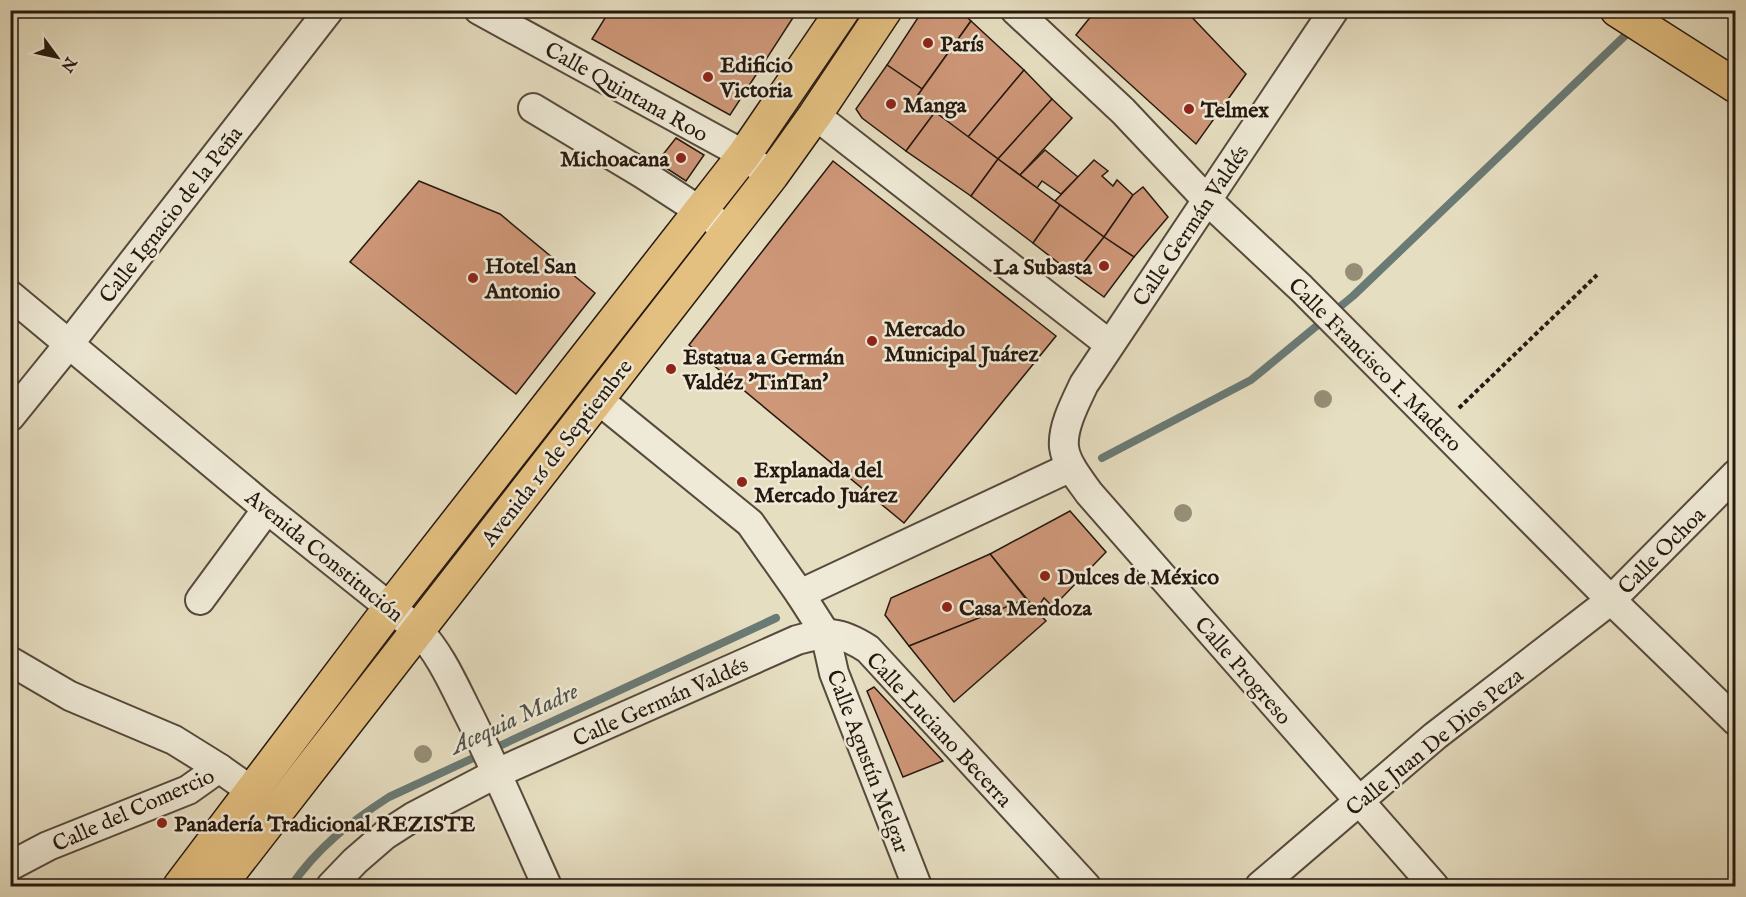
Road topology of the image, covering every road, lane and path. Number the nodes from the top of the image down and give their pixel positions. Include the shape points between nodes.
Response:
1 (329, 10) edge
2 (479, 10) edge
3 (843, 10) edge
4 (885, 10) edge
5 (1015, 10) edge
6 (1617, 10) edge
7 (1324, 14) edge
8 (1736, 86) edge
9 (533, 108) dead end
10 (815, 115) junction
11 (744, 155) junction
12 (772, 175) junction
13 (1207, 200) junction
14 (701, 210) junction
15 (729, 230) junction
16 (1597, 275) dead end
17 (10, 295) edge
18 (69, 344) junction
19 (1109, 344) junction
20 (611, 410) dead end
21 (10, 417) edge
22 (1438, 427) junction
23 (1067, 457) junction
24 (1736, 474) edge
25 (267, 509) junction
26 (800, 594) junction
27 (200, 600) dead end
28 (1611, 600) junction
29 (390, 608) junction
30 (417, 629) junction
31 (825, 633) junction
32 (10, 661) edge
33 (1736, 721) edge
34 (219, 768) junction
35 (495, 770) junction
36 (253, 792) junction
37 (1360, 802) junction
38 (10, 866) edge
39 (180, 886) edge
40 (219, 886) edge
41 (331, 886) edge
42 (547, 886) edge
43 (917, 886) edge
44 (1086, 886) edge
45 (1260, 886) edge
46 (1434, 886) edge

1 - 18 street, Calle Ignacio de la Peña
2 - 11 street, Calle Quintana Roo
3 - 11 main road, Avenida 16 de Septiembre
4 - 10 main road, Avenida 16 de Septiembre
5 - 13 street, Calle Francisco I. Madero via 1123,111
6 - 8 main road
7 - 13 street, Calle Germán Valdés
9 - 14 street
10 - 12 main road, Avenida 16 de Septiembre
10 - 19 street
11 - 12 street, Calle Quintana Roo
11 - 14 main road, Avenida 16 de Septiembre
12 - 15 main road, Avenida 16 de Septiembre
13 - 19 street, Calle Germán Valdés
13 - 22 street, Calle Francisco I. Madero via 1354,340
14 - 15 street
14 - 29 main road, Avenida 16 de Septiembre
15 - 30 main road, Avenida 16 de Septiembre
16 - 22 path
17 - 18 street, Avenida Constitución
18 - 21 street, Calle Ignacio de la Peña
18 - 25 street, Avenida Constitución
19 - 23 street, Calle Germán Valdés via 1068,418
20 - 26 street via 750,523
22 - 28 street, Calle Francisco I. Madero
23 - 26 street
23 - 37 street, Calle Progreso via 1089,493
24 - 28 street, Calle Ochoa
25 - 27 street
25 - 29 street, Avenida Constitución
26 - 31 street
28 - 33 street, Calle Francisco I. Madero
28 - 37 street, Calle Juan De Dios Peza via 1436,736
29 - 30 street, Avenida Constitución
29 - 36 main road, Avenida 16 de Septiembre
30 - 35 street, Avenida Constitución via 446,669
30 - 40 main road, Avenida 16 de Septiembre
31 - 35 street, Calle Germán Valdés via 796,640
31 - 43 street, Calle Agustín Melgar via 834,673
31 - 44 street, Calle Luciano Becerra via 849,637 868,650
32 - 34 street via 69,696 174,740
34 - 36 street, Calle del Comercio
34 - 38 street, Calle del Comercio via 188,790 48,846
35 - 41 street, Calle Germán Valdés via 385,835
35 - 42 street, Avenida Constitución
36 - 39 main road, Avenida 16 de Septiembre
37 - 45 street, Calle Juan De Dios Peza
37 - 46 street, Calle Progreso

